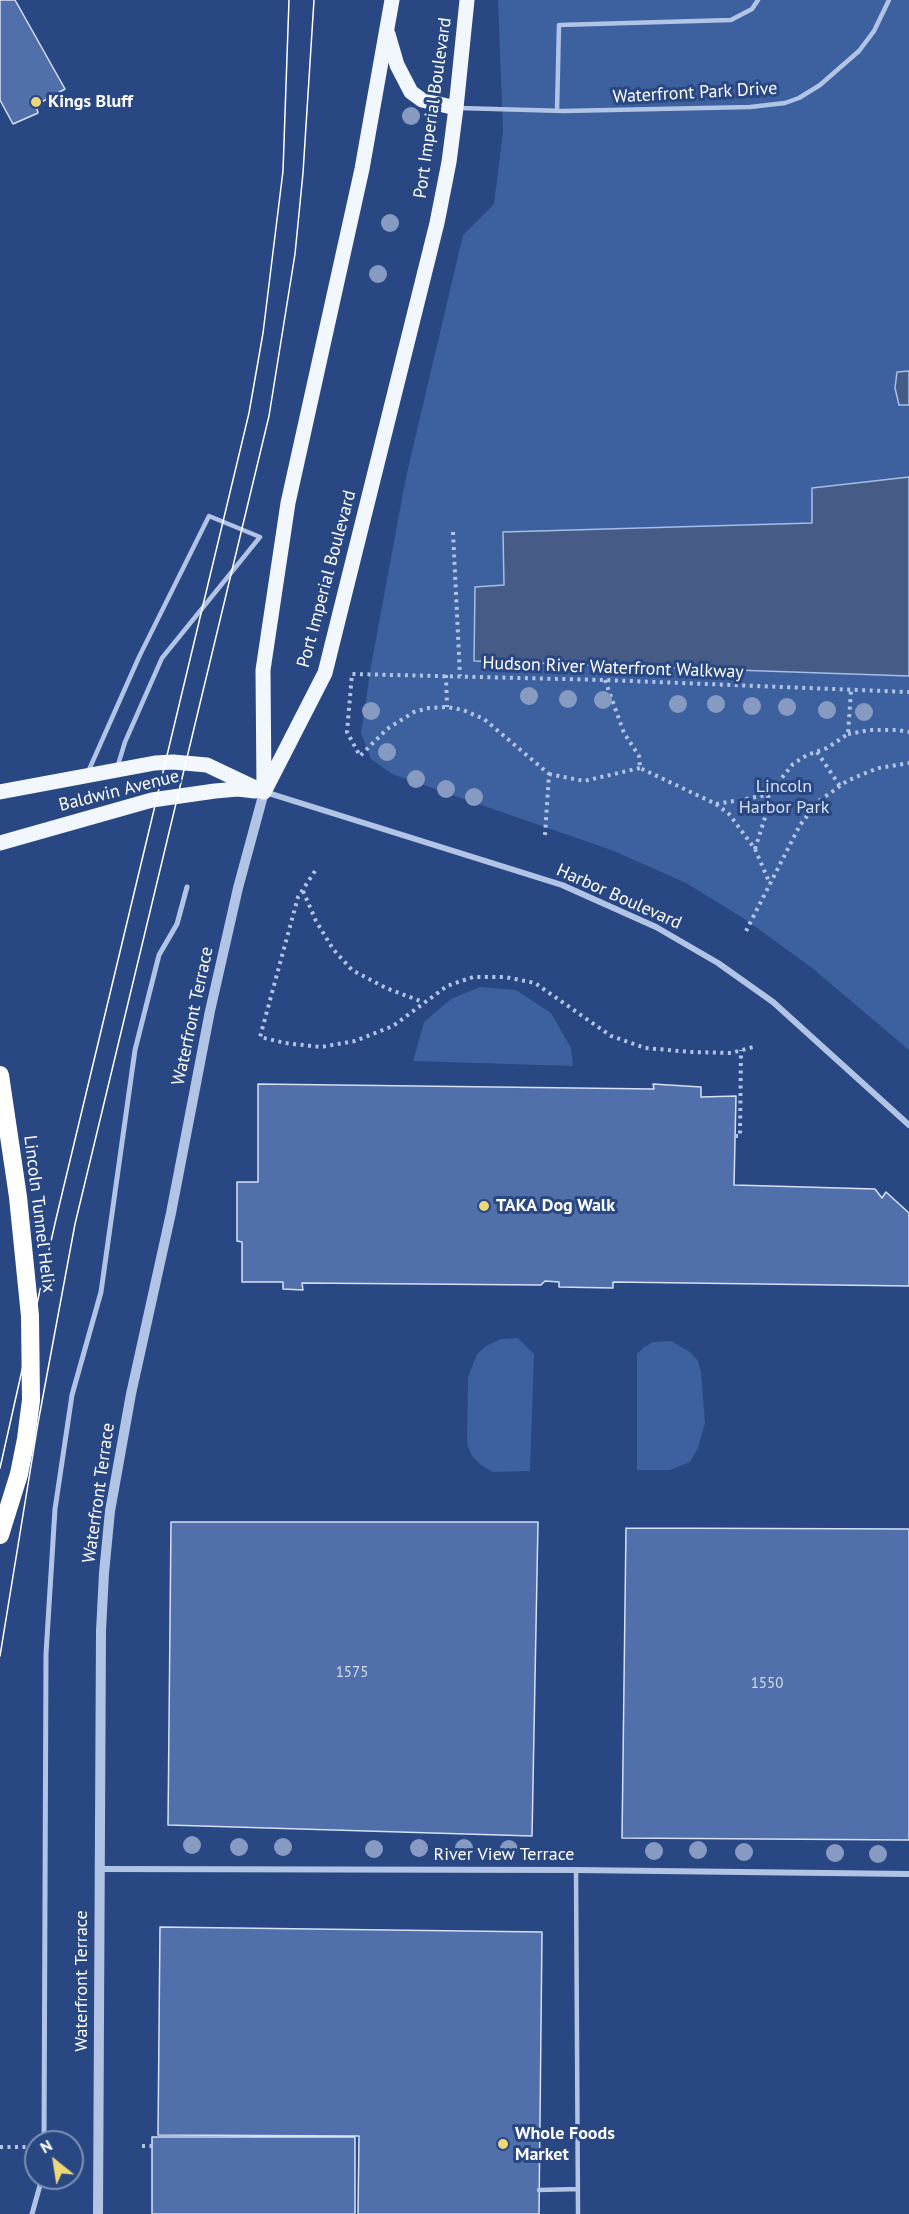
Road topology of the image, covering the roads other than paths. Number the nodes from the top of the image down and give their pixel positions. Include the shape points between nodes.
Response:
1 (392, 0) edge
2 (467, 0) edge
3 (758, 0) edge
4 (889, 0) edge
5 (387, 31) junction
6 (456, 108) junction
7 (557, 111) junction
8 (116, 771) junction
9 (87, 777) junction
10 (0, 792) edge
11 (264, 792) junction
12 (0, 843) edge
13 (187, 887) dead end
14 (0, 1075) edge
15 (909, 1125) edge
16 (0, 1535) edge
17 (99, 1869) junction
18 (576, 1870) junction
19 (909, 1874) edge
20 (44, 2130) edge
21 (578, 2189) junction
22 (39, 2190) edge
23 (539, 2190) dead end
24 (32, 2214) edge
25 (98, 2214) edge
26 (578, 2214) edge

1 - 5 main road
2 - 6 main road, Port Imperial Boulevard
3 - 7 lane via 752,9 731,20 559,25
4 - 7 lane, Waterfront Park Drive via 874,32 859,51 820,85 785,103
5 - 6 main road via 397,65 411,92 422,100
5 - 11 main road via 362,169 288,503 263,670
6 - 7 lane, Waterfront Park Drive
6 - 11 main road, Port Imperial Boulevard via 436,223 325,673
8 - 9 main road, Baldwin Avenue
8 - 9 lane via 162,658 260,537 209,516 139,657
8 - 11 main road, Baldwin Avenue via 156,762 196,763
9 - 10 main road, Baldwin Avenue
11 - 12 main road, Baldwin Avenue via 238,789 152,800
11 - 15 street, Harbor Boulevard via 561,885 656,927 718,963 773,1002
11 - 17 street, Waterfront Terrace via 210,1011 110,1511 101,1631
13 - 20 street via 177,924 159,955 135,1050 101,1292 72,1395 55,1509 46,1654
14 - 16 highway, Lincoln Tunnel Helix, bridge via 28,1288 31,1400 19,1474
17 - 18 street, River View Terrace
17 - 25 street, Waterfront Terrace
18 - 19 street, River View Terrace
18 - 21 lane
21 - 23 lane
21 - 26 lane
22 - 24 street

